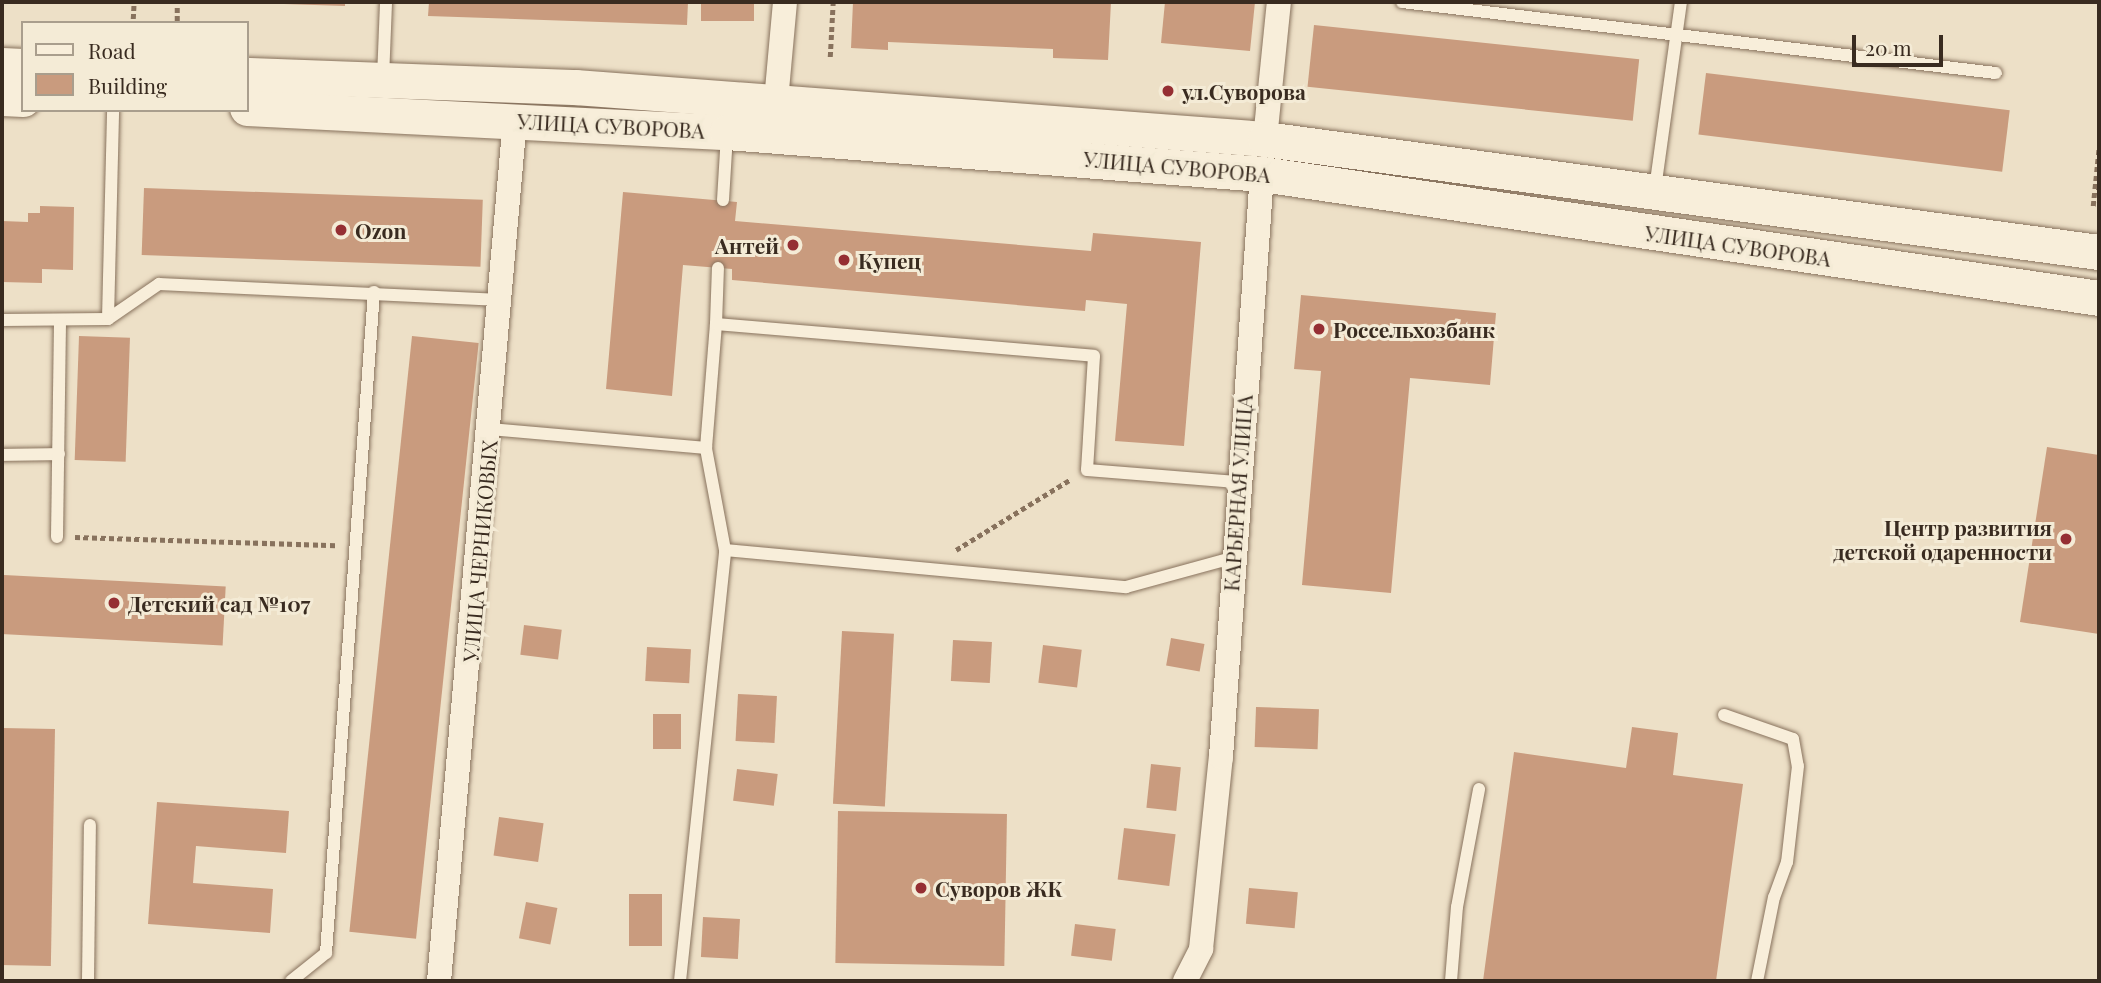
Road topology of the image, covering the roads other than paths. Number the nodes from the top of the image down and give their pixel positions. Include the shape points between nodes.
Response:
1 (386, 2) edge
2 (785, 2) edge
3 (1279, 2) edge
4 (1402, 2) edge
5 (1681, 2) edge
6 (1676, 35) junction
7 (2, 65) edge
8 (21, 66) edge
9 (1996, 73) dead end
10 (248, 75) edge
11 (383, 80) junction
12 (2, 98) edge
13 (21, 99) edge
14 (776, 101) junction
15 (248, 108) edge
16 (113, 112) edge
17 (515, 120) junction
18 (727, 132) junction
19 (1265, 139) junction
20 (1262, 174) junction
21 (1655, 192) junction
22 (723, 200) dead end
23 (2099, 252) edge
24 (718, 268) dead end
25 (374, 292) junction
26 (2099, 298) edge
27 (502, 300) junction
28 (108, 319) junction
29 (2, 320) edge
30 (60, 320) junction
31 (716, 324) junction
32 (490, 429) junction
33 (706, 448) junction
34 (59, 454) junction
35 (2, 455) edge
36 (1237, 482) junction
37 (57, 537) road end
38 (725, 550) junction
39 (1232, 558) junction
40 (1724, 715) dead end
41 (1479, 789) dead end
42 (90, 825) dead end
43 (88, 981) edge
44 (291, 981) edge
45 (439, 981) edge
46 (680, 981) edge
47 (1185, 981) edge
48 (1451, 981) edge
49 (1757, 981) edge

1 - 11 lane
2 - 14 street
3 - 19 street, КАРЬЕРНАЯ УЛИЦА
4 - 6 lane
5 - 6 lane
6 - 9 lane
6 - 21 lane
7 - 8 main road
10 - 11 main road, УЛИЦА СУВОРОВА
11 - 14 main road, УЛИЦА СУВОРОВА
12 - 13 main road
14 - 19 main road, УЛИЦА СУВОРОВА
15 - 17 main road, УЛИЦА СУВОРОВА
16 - 28 lane
17 - 18 main road, УЛИЦА СУВОРОВА
17 - 27 street, УЛИЦА ЧЕРНИКОВЫХ
18 - 20 main road, УЛИЦА СУВОРОВА
18 - 22 lane
19 - 20 main road, КАРЬЕРНАЯ УЛИЦА
19 - 21 main road, УЛИЦА СУВОРОВА
20 - 26 main road, УЛИЦА СУВОРОВА
20 - 36 street, КАРЬЕРНАЯ УЛИЦА
21 - 23 main road, УЛИЦА СУВОРОВА
24 - 31 lane
25 - 27 lane
25 - 28 lane via 159,284
25 - 44 lane via 326,953
27 - 32 street, УЛИЦА ЧЕРНИКОВЫХ
28 - 30 lane
29 - 30 lane
30 - 34 lane
31 - 33 lane
31 - 36 lane via 1094,356 1087,470
32 - 33 lane
32 - 45 street, УЛИЦА ЧЕРНИКОВЫХ
33 - 38 lane
34 - 35 lane
34 - 37 lane
36 - 39 street, КАРЬЕРНАЯ УЛИЦА
38 - 39 lane via 1126,587
38 - 46 lane
39 - 47 street, КАРЬЕРНАЯ УЛИЦА via 1221,757 1201,949
40 - 49 lane via 1793,739 1798,766 1787,862 1774,897
41 - 48 lane via 1457,907
42 - 43 lane

